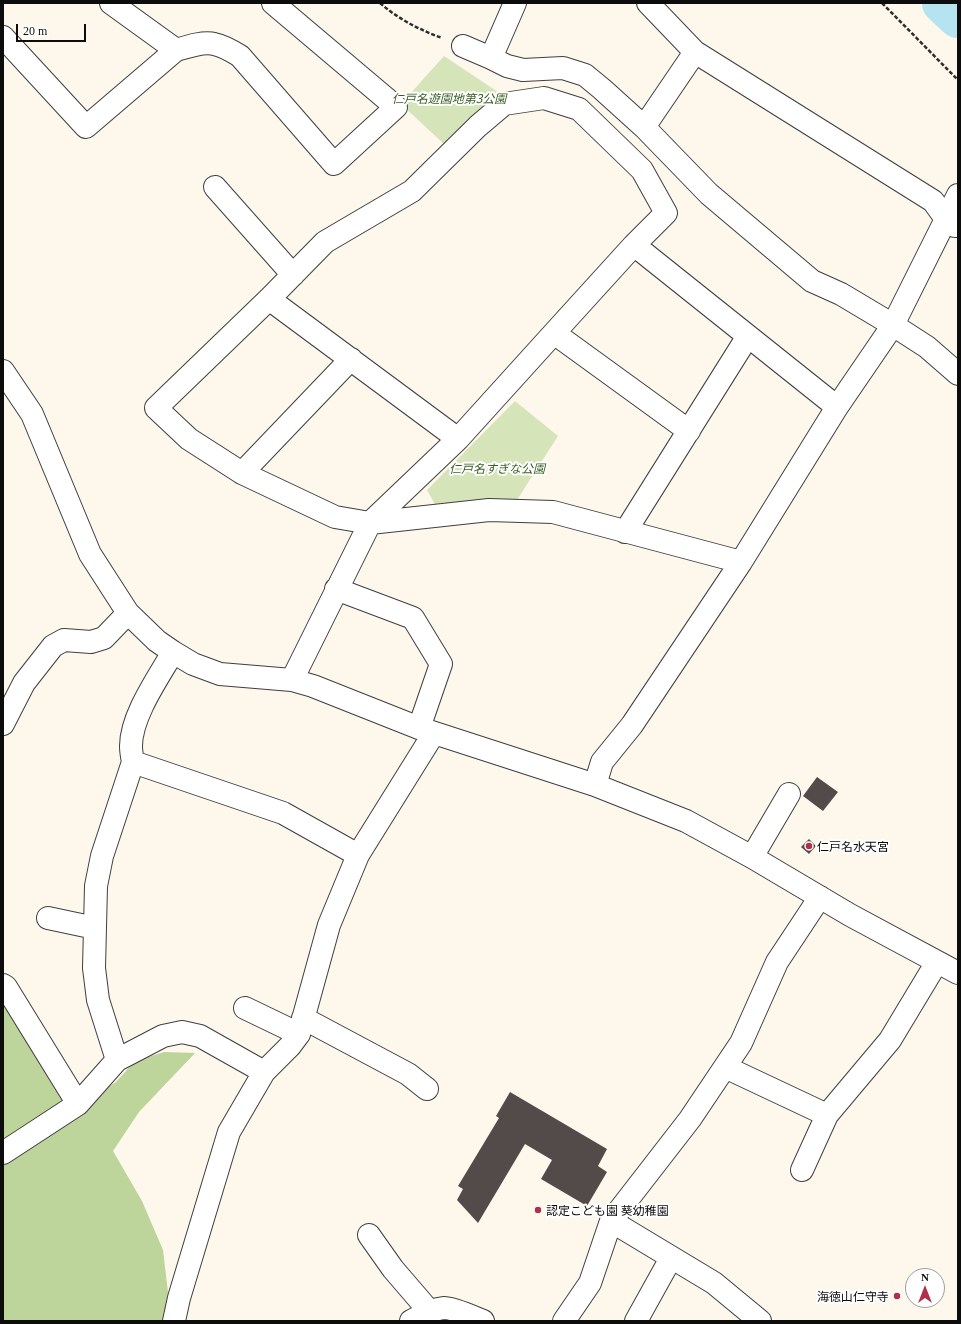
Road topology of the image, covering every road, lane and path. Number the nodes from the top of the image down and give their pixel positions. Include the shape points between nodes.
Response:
1 (110, 3) edge
2 (273, 3) edge
3 (380, 3) edge
4 (515, 3) edge
5 (648, 3) edge
6 (882, 3) edge
7 (3, 37) edge
8 (463, 46) joint
9 (176, 50) junction
10 (695, 52) junction
11 (491, 58) junction
12 (958, 80) edge
13 (644, 127) junction
14 (215, 187) dead end
15 (958, 195) edge
16 (952, 223) edge
17 (634, 245) junction
18 (293, 275) junction
19 (269, 299) junction
20 (893, 325) junction
21 (554, 332) junction
22 (748, 336) junction
23 (351, 359) junction
24 (3, 371) edge
25 (958, 374) edge
26 (837, 407) junction
27 (689, 431) junction
28 (458, 439) junction
29 (242, 473) junction
30 (370, 523) junction
31 (626, 532) junction
32 (741, 562) junction
33 (336, 589) junction
34 (128, 613) junction
35 (173, 652) junction
36 (292, 680) junction
37 (3, 724) edge
38 (426, 731) junction
39 (133, 762) junction
40 (595, 785) junction
41 (790, 794) dead end
42 (358, 855) junction
43 (752, 857) junction
44 (820, 897) junction
45 (48, 918) dead end
46 (95, 928) junction
47 (937, 962) junction
48 (958, 973) edge
49 (3, 985) edge
50 (245, 1008) dead end
51 (301, 1026) junction
52 (117, 1060) junction
53 (725, 1067) junction
54 (264, 1072) junction
55 (427, 1089) dead end
56 (78, 1104) junction
57 (827, 1115) junction
58 (3, 1153) edge
59 (802, 1170) dead end
60 (611, 1222) junction
61 (369, 1235) dead end
62 (671, 1258) junction
63 (421, 1316) edge
64 (174, 1321) edge
65 (483, 1321) edge
66 (564, 1321) edge
67 (636, 1321) edge
68 (760, 1321) edge

1 - 9 street
2 - 9 street via 396,107 334,164 240,56 213,43
3 - 8 path via 425,31
4 - 11 street
5 - 10 street
6 - 12 path
7 - 9 street via 86,127
8 - 11 street
10 - 13 street
10 - 16 street via 933,201
11 - 13 street via 523,70 563,68 584,75
13 - 20 street via 709,194 812,281 841,294
14 - 18 street
15 - 16 street
16 - 20 street
17 - 18 street via 666,213 642,170 579,109 544,98 504,104 412,191 325,242
17 - 21 street
17 - 22 street
18 - 19 street
19 - 23 street
19 - 29 street via 156,408 189,439
20 - 25 street via 927,347
20 - 26 street
21 - 27 street
21 - 28 street
22 - 26 street
22 - 27 street
23 - 28 street
23 - 29 street
24 - 34 street via 32,414 90,554
26 - 32 street
27 - 31 street
28 - 30 street
29 - 30 street via 335,517
30 - 31 street via 488,510 553,512
30 - 33 street
31 - 32 street
32 - 40 street via 632,726 602,762
33 - 36 street
33 - 38 street via 413,618 441,664
34 - 35 street via 157,641
34 - 37 street via 104,638 91,642 64,640 53,646 24,683
35 - 36 street via 193,664 220,674
35 - 39 street via 134,724 131,746
36 - 38 street via 345,698
38 - 40 street
38 - 42 street
39 - 42 street via 283,813
39 - 46 street via 102,856 96,886
40 - 43 street via 686,821
41 - 43 street
42 - 51 street via 329,925
43 - 44 street
44 - 47 street
44 - 53 street via 777,962 741,1042
45 - 46 street
46 - 52 street via 94,968 98,1000
47 - 48 street
47 - 57 street via 890,1040
49 - 56 street via 6,986
50 - 51 street
51 - 54 street via 290,1046
51 - 55 street via 408,1074
52 - 54 street via 164,1036 182,1032 200,1036
52 - 56 street
53 - 57 street
53 - 60 street via 690,1119
54 - 64 street via 229,1132
56 - 58 street
57 - 59 street
60 - 62 street
60 - 66 street via 590,1283
61 - 63 street
62 - 67 street
62 - 68 street via 714,1283
63 - 65 street via 444,1308

